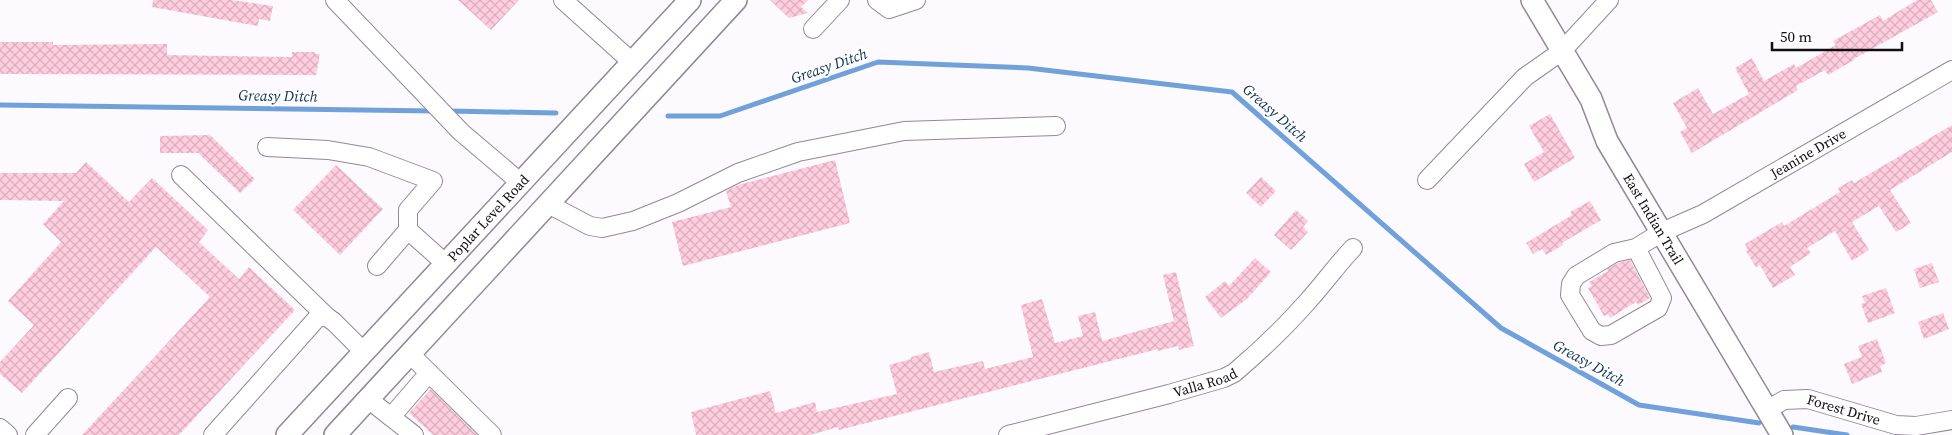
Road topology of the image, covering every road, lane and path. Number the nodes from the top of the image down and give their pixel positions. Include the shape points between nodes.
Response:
1 (335, 0) edge
2 (563, 0) edge
3 (690, 0) edge
4 (736, 0) edge
5 (840, 0) edge
6 (877, 0) edge
7 (916, 0) edge
8 (1532, 0) edge
9 (1609, 0) edge
10 (813, 29) dead end
11 (1562, 51) junction
12 (632, 62) junction
13 (1952, 70) edge
14 (1056, 126) dead end
15 (267, 147) dead end
16 (181, 175) dead end
17 (1426, 180) dead end
18 (521, 183) junction
19 (548, 204) junction
20 (408, 230) junction
21 (1662, 232) junction
22 (1353, 248) dead end
23 (1636, 248) junction
24 (446, 264) junction
25 (377, 266) dead end
26 (327, 317) junction
27 (364, 352) junction
28 (410, 354) junction
29 (429, 373) junction
30 (68, 398) dead end
31 (368, 400) junction
32 (1767, 410) junction
33 (391, 417) junction
34 (1952, 420) edge
35 (0, 428) edge
36 (8, 435) edge
37 (35, 435) edge
38 (214, 435) edge
39 (287, 435) edge
40 (335, 435) edge
41 (414, 435) edge
42 (492, 435) edge
43 (1008, 435) edge
44 (1782, 435) edge

1 - 18 street via 456,127
2 - 12 street
3 - 12 main road, Poplar Level Road
4 - 19 main road
5 - 10 street
6 - 7 street via 889,9
8 - 11 main road, East Indian Trail
9 - 11 street
11 - 17 street via 1525,77
11 - 21 main road, East Indian Trail via 1591,99 1607,141
12 - 18 main road, Poplar Level Road
13 - 21 street, Jeanine Drive via 1703,214
14 - 19 street via 904,131 798,152 738,173 633,221 602,228 590,226
15 - 20 street via 328,150 373,158 433,181 408,210
16 - 26 street
18 - 24 main road, Poplar Level Road
19 - 28 main road
20 - 24 street
20 - 25 street
21 - 23 street, Jeanine Drive
21 - 32 main road, East Indian Trail
22 - 43 street, Valla Road via 1292,319 1234,373 1169,394
23 - 23 street via 1614,253 1576,276 1571,284 1570,295 1592,331 1601,336 1610,335 1658,308 1662,298
24 - 27 main road, Poplar Level Road
26 - 27 street
26 - 38 street via 318,317
27 - 39 main road, Poplar Level Road
28 - 29 street
28 - 31 main road
29 - 33 street
29 - 42 street
30 - 37 street
31 - 33 street
31 - 40 main road
32 - 34 street, Forest Drive via 1784,400 1808,399 1896,425 1916,426
32 - 44 main road, East Indian Trail
33 - 41 street
35 - 36 street

